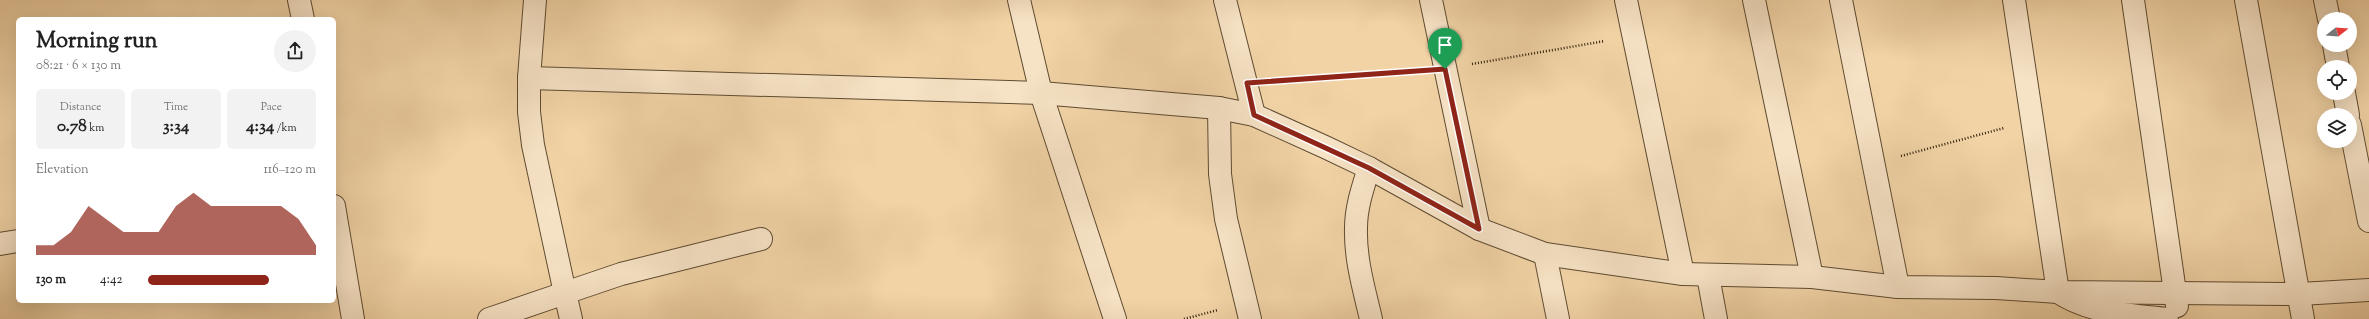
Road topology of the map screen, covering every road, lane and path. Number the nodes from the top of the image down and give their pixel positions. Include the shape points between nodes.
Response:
1 (299, 0) edge
2 (535, 0) edge
3 (1019, 0) edge
4 (1225, 0) edge
5 (1431, 0) edge
6 (1626, 0) edge
7 (1754, 0) edge
8 (1841, 0) edge
9 (2014, 0) edge
10 (2133, 0) edge
11 (2246, 0) edge
12 (2325, 0) edge
13 (2328, 12) edge
14 (303, 17) edge
15 (1633, 36) junction
16 (1445, 69) junction
17 (529, 78) junction
18 (1247, 83) junction
19 (1041, 93) junction
20 (1220, 108) junction
21 (1254, 115) junction
22 (2033, 120) junction
23 (2355, 148) edge
24 (1874, 164) junction
25 (1369, 168) junction
26 (336, 218) edge
27 (2369, 221) edge
28 (1479, 229) junction
29 (761, 239) dead end
30 (16, 241) edge
31 (0, 244) edge
32 (1545, 254) junction
33 (1683, 274) junction
34 (1708, 276) junction
35 (1812, 277) junction
36 (1898, 287) junction
37 (2369, 290) edge
38 (2058, 292) junction
39 (2176, 292) junction
40 (565, 293) junction
41 (2300, 294) junction
42 (1248, 311) edge
43 (353, 319) edge
44 (489, 319) edge
45 (571, 319) edge
46 (1115, 319) edge
47 (1184, 319) edge
48 (1371, 319) edge
49 (1558, 319) edge
50 (1716, 319) edge
51 (2167, 319) edge
52 (2179, 319) edge
53 (2303, 319) edge

1 - 14 street
2 - 17 street
3 - 19 street
4 - 18 street
5 - 16 street
6 - 15 street
7 - 35 street
8 - 24 street
9 - 22 street
10 - 39 street
11 - 41 street
12 - 13 street
15 - 16 path
15 - 33 street
16 - 18 path
16 - 28 street
17 - 19 street
17 - 40 street via 529,112 533,145
18 - 21 street
19 - 20 street
19 - 46 street
20 - 21 street
20 - 42 street via 1220,174 1226,219
21 - 25 street
22 - 24 path
22 - 38 street
23 - 27 street
24 - 36 street
25 - 28 street
25 - 48 street via 1356,226 1360,272
26 - 43 street
28 - 32 street
29 - 40 street via 621,274
30 - 31 street
32 - 33 street
32 - 49 street
33 - 34 street
34 - 35 street
34 - 50 street
35 - 36 street
36 - 38 street via 1996,288
37 - 41 street
38 - 39 street
38 - 51 street via 2073,302 2091,308
39 - 41 street
39 - 52 street
40 - 44 street
40 - 45 street
41 - 53 street
42 - 47 path

